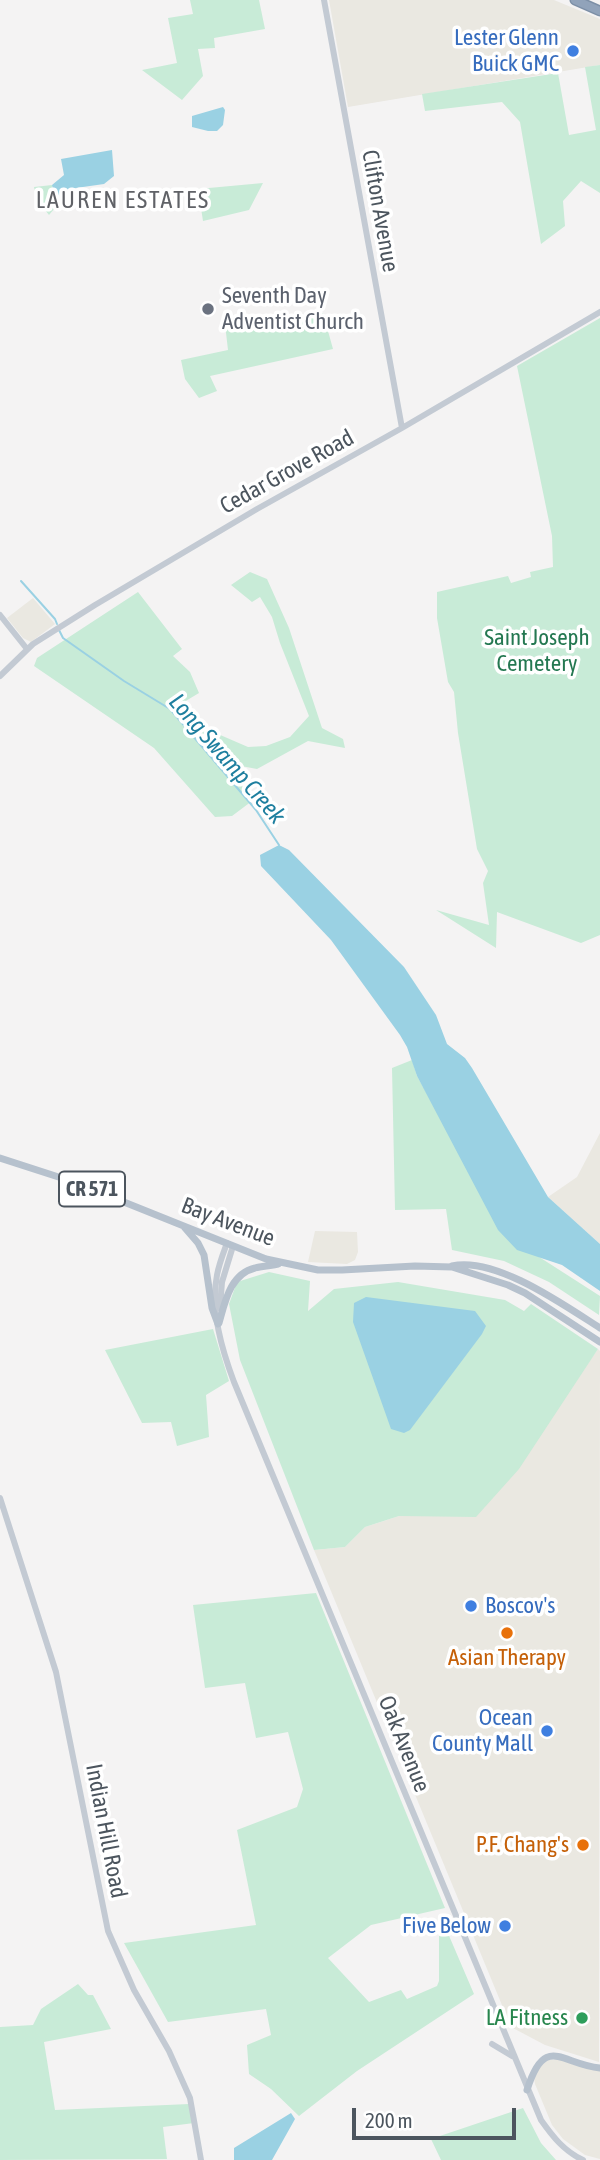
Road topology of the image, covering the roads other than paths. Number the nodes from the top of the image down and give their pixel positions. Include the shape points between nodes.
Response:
1 (324, 0) edge
2 (575, 0) edge
3 (600, 11) edge
4 (600, 312) edge
5 (402, 428) junction
6 (0, 615) edge
7 (27, 649) junction
8 (0, 676) edge
9 (0, 1158) edge
10 (183, 1225) junction
11 (230, 1244) junction
12 (282, 1263) junction
13 (452, 1266) junction
14 (218, 1324) junction
15 (579, 1327) junction
16 (600, 1328) edge
17 (600, 1335) edge
18 (600, 1342) edge
19 (0, 1498) edge
20 (492, 2044) dead end
21 (513, 2057) junction
22 (600, 2068) edge
23 (527, 2090) junction
24 (201, 2160) edge
25 (583, 2160) edge

1 - 5 street, Clifton Avenue
2 - 3 highway
4 - 5 street, Cedar Grove Road
5 - 7 street, Cedar Grove Road via 245,515
6 - 7 street
7 - 8 street, Cedar Grove Road
9 - 10 main road, Bay Avenue / CR 571
10 - 11 main road, Bay Avenue / CR 571
10 - 14 main road via 202,1251
11 - 12 main road, Bay Avenue / CR 571
11 - 14 street, Oak Avenue via 216,1283
12 - 13 main road, Bay Avenue / CR 571 via 330,1270
12 - 14 main road via 239,1276
13 - 15 main road, Bay Avenue / CR 571 via 517,1289
13 - 16 main road, Bay Avenue / CR 571 via 465,1263 502,1273
14 - 21 street, Oak Avenue via 234,1382
15 - 17 main road
15 - 18 main road, Bay Avenue / CR 571
19 - 24 street, Indian Hill Road via 55,1672 108,1931 180,2073 195,2114
20 - 21 street
21 - 23 street, Oak Avenue
22 - 23 main road via 550,2056 535,2066
23 - 25 street, Oak Avenue via 548,2131

